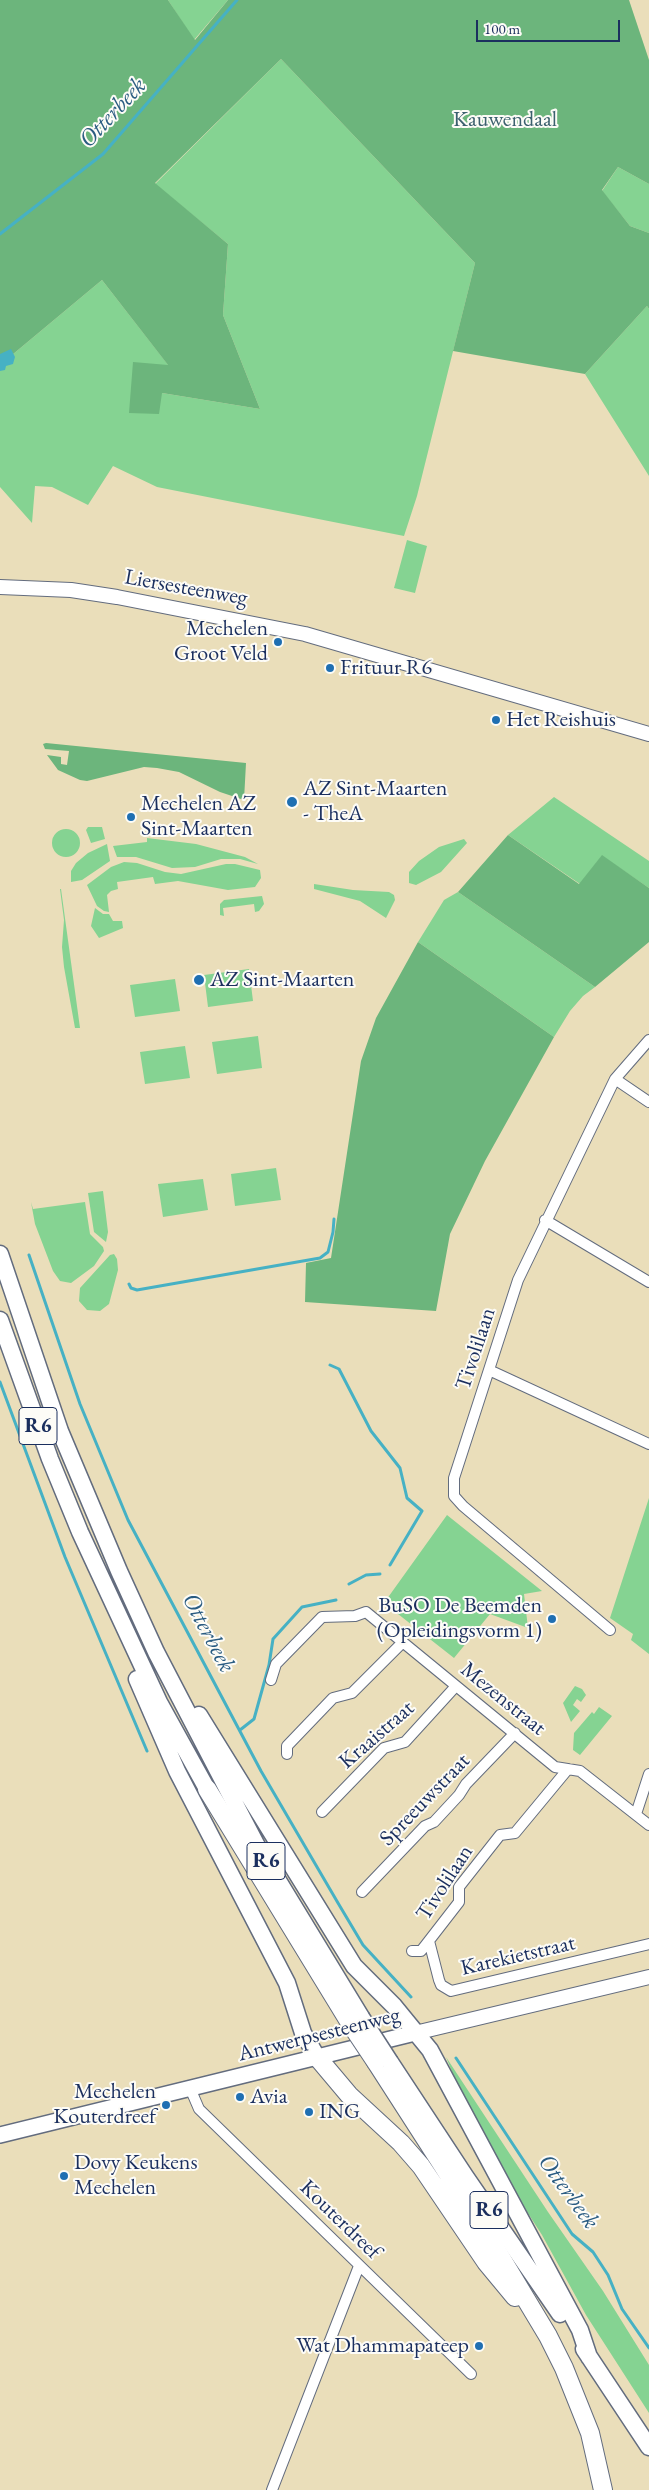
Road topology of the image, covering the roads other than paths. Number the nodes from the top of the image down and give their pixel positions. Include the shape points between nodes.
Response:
1 (0, 587) edge
2 (649, 734) edge
3 (649, 1040) edge
4 (615, 1079) junction
5 (649, 1102) edge
6 (545, 1220) junction
7 (0, 1254) edge
8 (649, 1282) edge
9 (0, 1320) edge
10 (489, 1370) junction
11 (649, 1444) edge
12 (124, 1629) junction
13 (610, 1630) dead end
14 (403, 1642) junction
15 (271, 1680) dead end
16 (456, 1686) junction
17 (180, 1700) junction
18 (515, 1734) junction
19 (287, 1754) dead end
20 (568, 1769) junction
21 (649, 1774) edge
22 (206, 1789) joint
23 (322, 1812) dead end
24 (636, 1814) junction
25 (649, 1824) edge
26 (362, 1892) dead end
27 (429, 1941) junction
28 (649, 1944) edge
29 (412, 1951) dead end
30 (649, 1977) edge
31 (356, 2020) junction
32 (416, 2033) junction
33 (317, 2056) junction
34 (383, 2062) junction
35 (190, 2088) junction
36 (0, 2135) edge
37 (359, 2266) junction
38 (541, 2324) junction
39 (589, 2357) junction
40 (471, 2374) dead end
41 (649, 2447) edge
42 (272, 2490) edge
43 (603, 2490) edge

1 - 2 main road, Liersesteenweg via 71,590 117,597 305,634
3 - 4 street, Tivolilaan
4 - 5 street
4 - 6 street, Tivolilaan
6 - 8 street
6 - 10 street, Tivolilaan via 518,1280
7 - 17 highway, R6 via 60,1431 119,1571
9 - 12 highway, R6 via 50,1459
10 - 11 street
10 - 13 street, Tivolilaan via 454,1478 454,1496
12 - 22 highway, R6
12 - 33 highway via 125,1648 152,1716 287,1984 303,2033
14 - 15 street, Mezenstraat via 366,1612 355,1616 322,1617 276,1664
14 - 16 street, Mezenstraat
14 - 19 street via 352,1693 333,1698 287,1746
16 - 18 street, Mezenstraat
16 - 23 street, Kraaistraat via 405,1742 384,1748
17 - 31 highway, R6 via 256,1846
17 - 32 highway via 200,1716 354,1966
18 - 20 street, Mezenstraat via 556,1767
18 - 26 street, Spreeuwstraat via 434,1822 425,1826
20 - 24 street, Mezenstraat via 580,1771
20 - 27 street, Tivolilaan via 515,1833 500,1835 459,1887 459,1902
21 - 24 street
22 - 31 highway, R6
24 - 25 street
27 - 28 street, Karekietstraat via 438,1980 451,1991
27 - 29 street, Tivolilaan via 421,1951
30 - 32 main road, Antwerpsesteenweg
31 - 34 highway, R6, bridge
32 - 33 main road, Antwerpsesteenweg
32 - 39 highway via 430,2050 580,2330
33 - 35 main road, Antwerpsesteenweg
33 - 38 highway via 349,2095 421,2166 486,2262
34 - 38 highway, R6
34 - 39 highway, R6
35 - 36 main road, Antwerpsesteenweg
35 - 37 street, Kouterdreef via 199,2109
37 - 40 street, Kouterdreef
37 - 42 street
38 - 43 highway, R6 via 564,2368 590,2433
39 - 41 highway, R6

